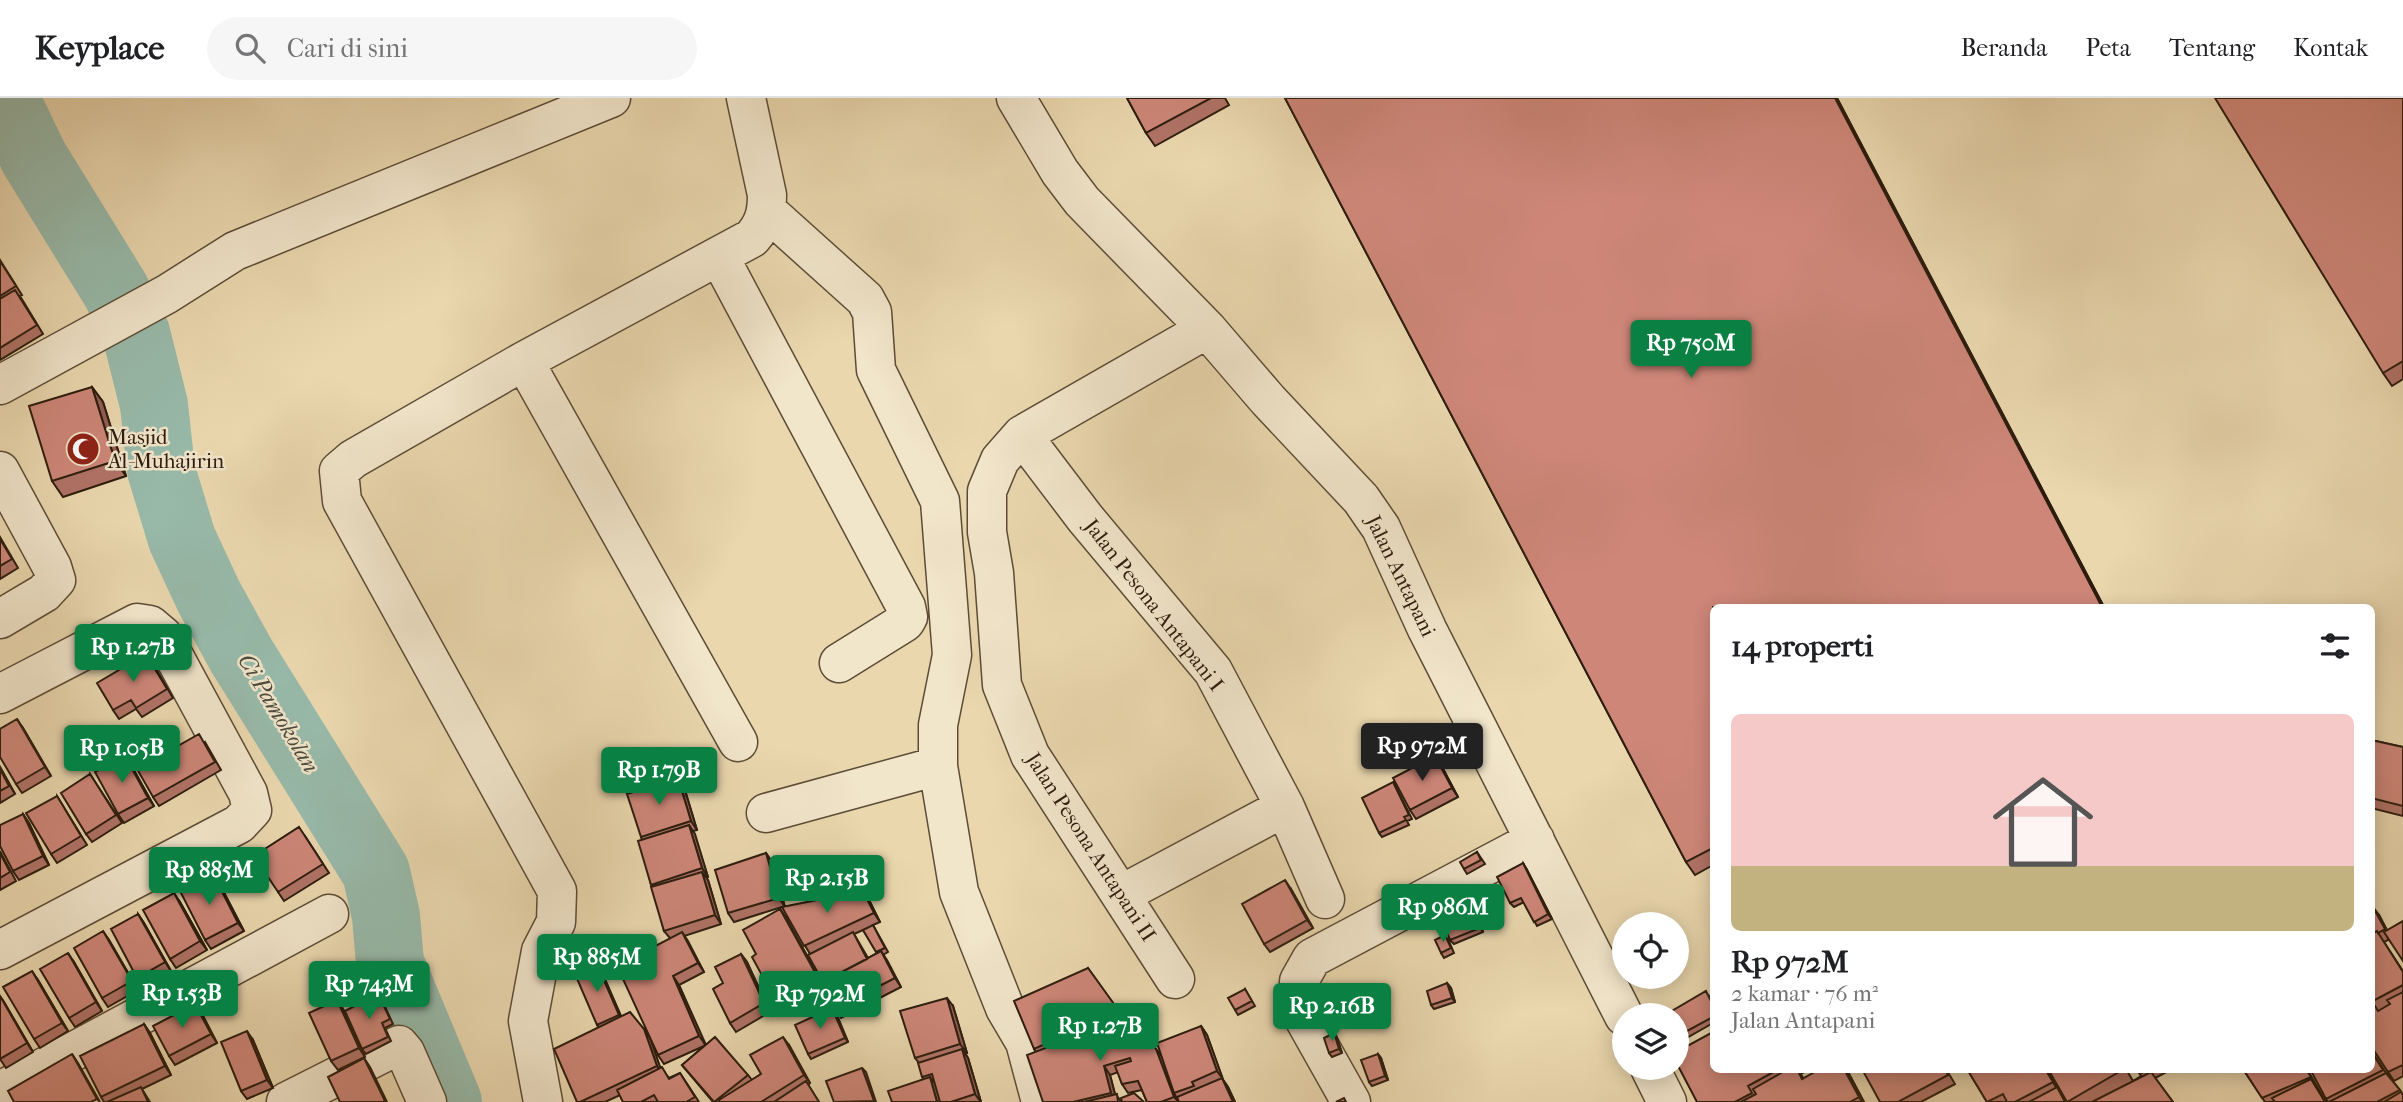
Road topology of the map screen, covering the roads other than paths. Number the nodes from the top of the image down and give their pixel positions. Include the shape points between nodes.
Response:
1 (611, 98) edge
2 (746, 98) edge
3 (1016, 98) edge
4 (767, 211) junction
5 (720, 258) junction
6 (1207, 329) junction
7 (524, 361) junction
8 (0, 384) edge
9 (1022, 435) junction
10 (0, 471) edge
11 (0, 619) edge
12 (839, 663) dead end
13 (0, 694) edge
14 (737, 742) dead end
15 (937, 766) junction
16 (1285, 807) junction
17 (766, 813) dead end
18 (1535, 840) junction
19 (1122, 894) junction
20 (1325, 899) dead end
21 (329, 914) dead end
22 (0, 950) edge
23 (1175, 979) dead end
24 (1617, 1003) edge
25 (528, 1021) junction
26 (1656, 1080) edge
27 (0, 1091) edge
28 (5, 1102) edge
29 (286, 1102) edge
30 (427, 1102) edge
31 (543, 1102) edge
32 (565, 1102) edge
33 (1041, 1102) edge
34 (1351, 1102) edge
35 (1667, 1102) edge

1 - 8 street via 236,251 95,335
2 - 4 street
3 - 6 street, Jalan Antapani via 1082,201
4 - 5 street via 751,239
4 - 15 street via 865,299 872,312 876,370 940,501 952,655 938,725
5 - 7 street
5 - 12 street via 906,607 905,622
6 - 9 street, Jalan Pesona Antapani II
6 - 18 street, Jalan Antapani via 1361,499 1381,528
7 - 14 street
7 - 25 street via 339,471 342,501 557,891 556,922 541,951
9 - 16 street, Jalan Pesona Antapani I via 1213,671
9 - 19 street, Jalan Pesona Antapani II via 1000,460 986,491 1002,685 1030,755
10 - 11 street via 56,580 44,593
13 - 22 street via 137,623 150,625 163,636 248,793 252,810 239,824
15 - 17 street
15 - 33 street via 959,892 1005,1007 1025,1041
16 - 19 street
16 - 20 street, Jalan Pesona Antapani I
18 - 24 street, Jalan Antapani
18 - 34 street via 1312,958 1299,981 1302,1015
19 - 23 street, Jalan Pesona Antapani II
21 - 27 street
25 - 31 street
25 - 32 street
26 - 35 street
27 - 28 street
29 - 30 street via 393,1046 402,1047

